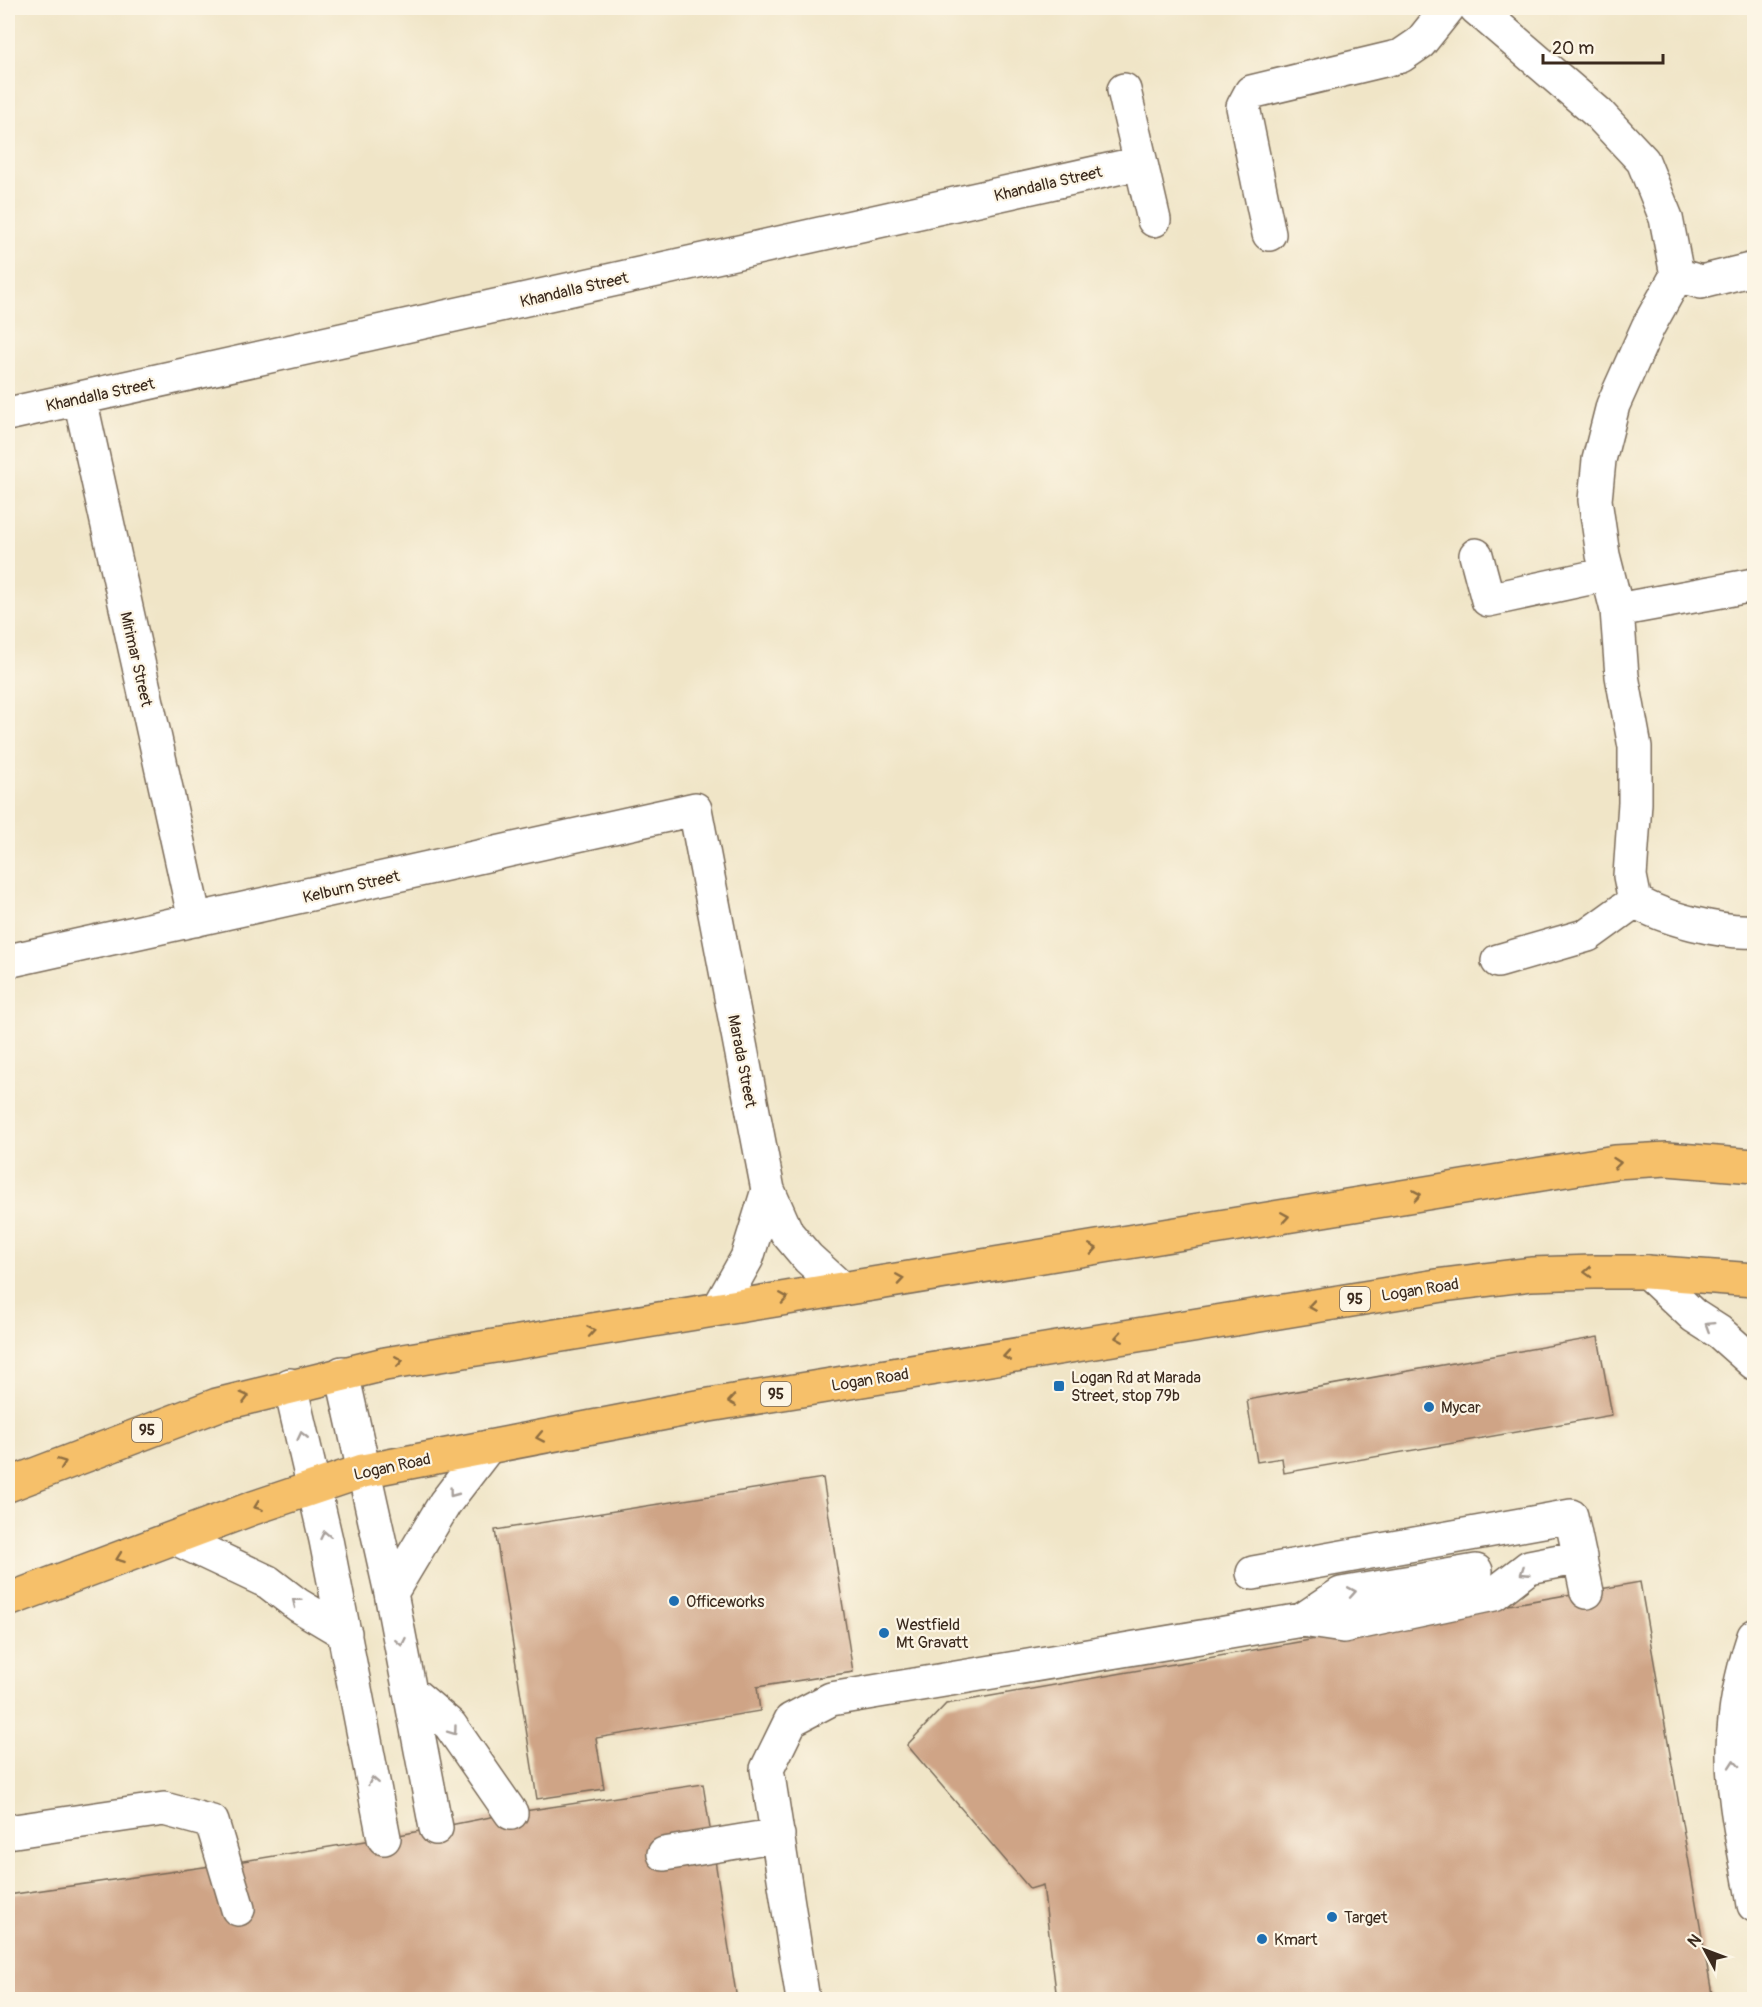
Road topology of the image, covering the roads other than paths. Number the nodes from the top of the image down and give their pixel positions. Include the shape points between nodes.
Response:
1 (1448, 8) edge
2 (1476, 8) edge
3 (1124, 90) dead end
4 (1140, 163) junction
5 (1154, 220) dead end
6 (1269, 234) dead end
7 (1755, 269) edge
8 (1677, 275) junction
9 (80, 399) junction
10 (8, 414) edge
11 (1476, 555) dead end
12 (1608, 574) junction
13 (1755, 585) edge
14 (1617, 610) junction
15 (695, 809) joint
16 (1635, 901) junction
17 (195, 920) junction
18 (1755, 931) edge
19 (8, 961) edge
20 (1498, 961) dead end
21 (1755, 1166) edge
22 (768, 1190) junction
23 (1647, 1272) junction
24 (1755, 1280) edge
25 (842, 1289) junction
26 (719, 1308) junction
27 (1755, 1363) edge
28 (342, 1373) junction
29 (290, 1385) junction
30 (488, 1447) junction
31 (363, 1471) junction
32 (8, 1485) edge
33 (314, 1486) junction
34 (175, 1538) junction
35 (1580, 1557) junction
36 (1476, 1571) dead end
37 (1253, 1574) dead end
38 (1587, 1592) dead end
39 (391, 1593) junction
40 (8, 1600) edge
41 (1302, 1620) junction
42 (345, 1634) junction
43 (1755, 1636) edge
44 (410, 1691) junction
45 (511, 1813) dead end
46 (436, 1828) dead end
47 (8, 1832) edge
48 (778, 1835) junction
49 (384, 1838) dead end
50 (664, 1854) dead end
51 (1755, 1905) edge
52 (238, 1909) dead end
53 (803, 2000) edge

1 - 6 street via 1420,43 1401,56 1251,92 1243,107
2 - 8 street via 1598,113 1643,161 1666,218
3 - 4 street
4 - 5 street
4 - 9 street, Khandalla Street
7 - 8 street via 1701,282
8 - 12 street via 1648,327 1613,405 1599,460 1595,500
9 - 10 street, Khandalla Street
9 - 17 street, Mirimar Street
11 - 12 street via 1488,600
12 - 14 street
13 - 14 street
14 - 16 street via 1622,676 1635,747 1630,876
15 - 17 street, Kelburn Street
15 - 22 street, Marada Street
16 - 18 street via 1651,911 1725,930
16 - 20 street via 1588,935
17 - 19 street, Kelburn Street
25 -> 21 main road, 95 via 1615,1162 1667,1160
22 - 25 street, Marada Street via 787,1233
22 - 26 street via 747,1258
23 - 24 main road, Logan Road / 95
27 -> 23 street via 1694,1316
23 -> 30 main road, Logan Road / 95 via 1532,1274 1443,1285 708,1405
26 -> 25 main road, 95
28 -> 26 main road, 95
28 - 29 main road, 95
28 - 31 street
32 -> 29 main road, 95 via 217,1405
33 -> 29 street
30 - 31 main road, Logan Road / 95
30 -> 39 street via 445,1503
31 - 33 main road, Logan Road / 95
31 - 39 street
33 -> 34 main road, Logan Road / 95
42 -> 33 street
34 -> 40 main road, Logan Road / 95
42 -> 34 street via 268,1582
35 - 37 street via 1571,1516
35 - 38 street
35 -> 41 street via 1529,1567 1494,1594 1343,1626
41 -> 36 street via 1341,1594
39 -> 44 street
41 - 48 street via 831,1698 791,1720 767,1769
49 -> 42 street
51 -> 43 street via 1733,1751 1737,1705
44 -> 45 street via 450,1725
44 - 46 street
47 - 52 street via 164,1809 212,1822
48 - 50 street
48 - 53 street

